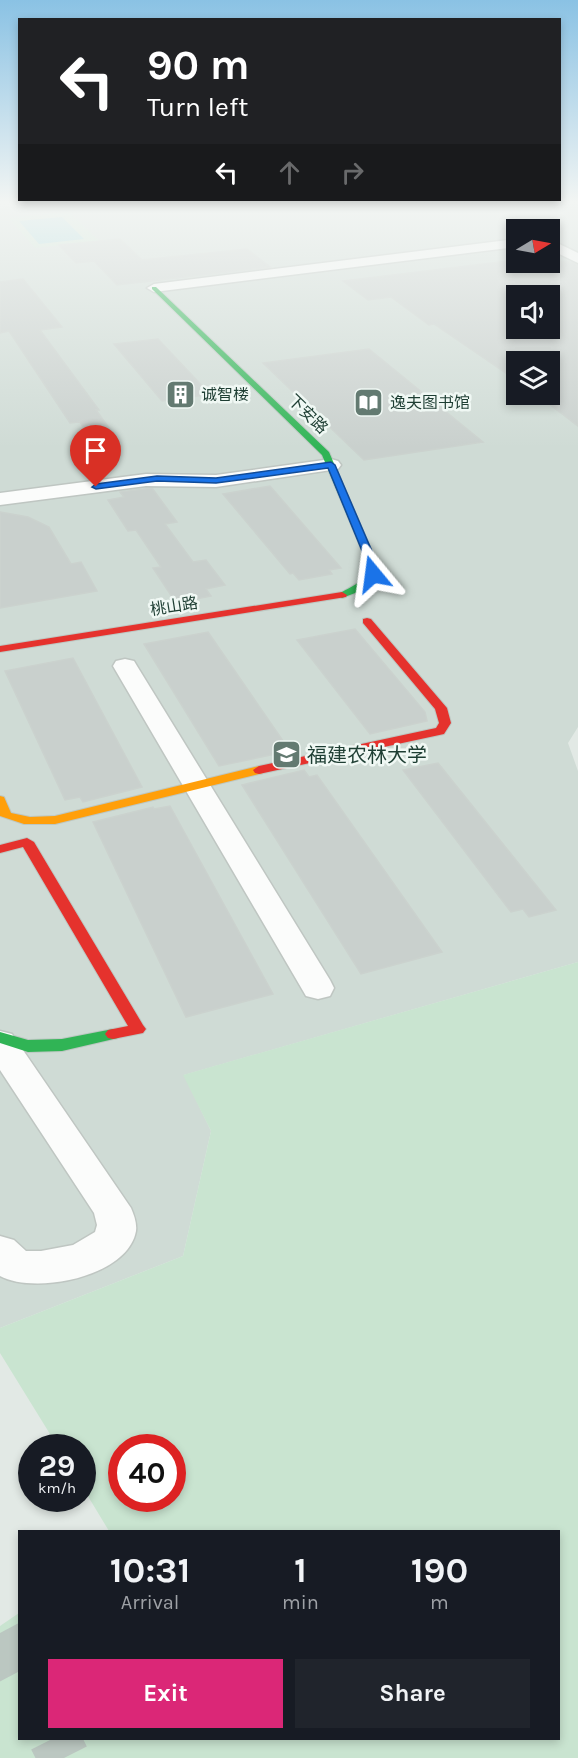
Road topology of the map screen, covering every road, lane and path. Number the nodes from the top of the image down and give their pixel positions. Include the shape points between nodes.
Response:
1 (186, 284) edge
2 (154, 288) joint
3 (331, 465) junction
4 (0, 499) edge
5 (352, 593) joint
6 (367, 621) dead end
7 (0, 649) edge
8 (124, 666) dead end
9 (196, 785) junction
10 (0, 800) edge
11 (0, 849) edge
12 (318, 988) dead end
13 (0, 1036) edge
14 (0, 1043) edge
15 (0, 1252) edge

1 - 2 street
2 - 3 street, 下安路 via 326,454
3 - 4 street via 216,481 146,480
3 - 5 street, 下安路 via 374,569 363,586
5 - 7 street, 桃山路
6 - 9 street via 441,708 446,718 443,728 424,736
8 - 9 street
9 - 10 street via 55,820 27,821 6,815
9 - 12 street
11 - 13 street via 27,842 138,1029 62,1045 28,1046
14 - 15 street via 112,1208 117,1223 116,1235 108,1246 63,1264 19,1266

